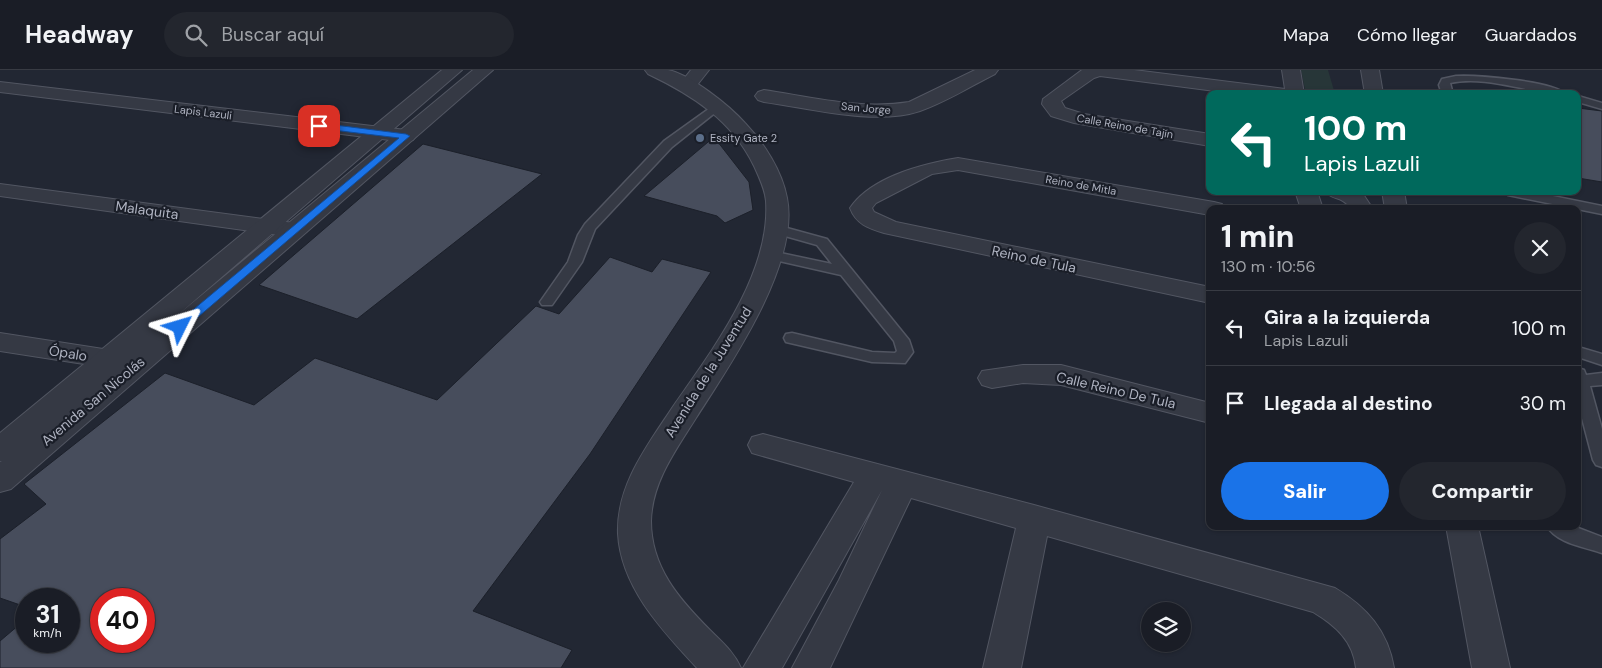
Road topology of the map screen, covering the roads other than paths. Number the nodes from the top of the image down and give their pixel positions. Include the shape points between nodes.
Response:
1 (453, 70) edge
2 (484, 70) edge
3 (654, 70) edge
4 (990, 70) edge
5 (1291, 70) edge
6 (1370, 70) edge
7 (694, 77) edge
8 (0, 87) edge
9 (1251, 90) edge
10 (1294, 90) edge
11 (1373, 90) edge
12 (1446, 90) edge
13 (1546, 90) edge
14 (764, 96) dead end
15 (1581, 100) edge
16 (717, 106) junction
17 (1602, 106) edge
18 (379, 133) junction
19 (406, 136) junction
20 (1206, 139) edge
21 (0, 190) edge
22 (1350, 195) edge
23 (1528, 195) edge
24 (1359, 205) edge
25 (1577, 205) edge
26 (1581, 206) edge
27 (1206, 208) edge
28 (1602, 210) edge
29 (863, 213) joint
30 (268, 226) junction
31 (776, 229) junction
32 (294, 230) junction
33 (771, 255) junction
34 (844, 271) junction
35 (1206, 294) edge
36 (547, 302) dead end
37 (792, 338) dead end
38 (0, 342) edge
39 (1581, 353) edge
40 (1602, 360) edge
41 (123, 361) junction
42 (992, 378) dead end
43 (1581, 379) edge
44 (1602, 380) edge
45 (1581, 398) edge
46 (1206, 411) edge
47 (1584, 416) edge
48 (763, 445) dead end
49 (0, 450) edge
50 (1602, 460) edge
51 (888, 478) junction
52 (0, 480) edge
53 (1034, 518) junction
54 (1463, 530) edge
55 (1563, 530) edge
56 (1602, 545) edge
57 (713, 664) edge
58 (762, 668) edge
59 (811, 668) edge
60 (1002, 668) edge
61 (1375, 668) edge
62 (1491, 668) edge

1 - 18 street, Avenida San Nicolás
2 - 19 street, Avenida San Nicolás
3 - 7 street, Avenida de la Juventud
4 - 14 street, San Jorge via 903,110 866,109
5 - 10 street
6 - 11 street
7 - 16 street, Avenida de la Juventud
8 - 18 street, Lapis Lazuli
9 - 20 street, Calle Reino de Tajín via 1100,71 1088,74 1052,99 1051,104 1058,112 1081,119
12 - 13 lane via 1446,81 1458,79
15 - 17 lane
16 - 31 street, Avenida de la Juventud via 744,133 761,159 777,201
16 - 36 lane via 668,144 590,227 569,273
18 - 19 street, Lapis Lazuli
18 - 30 street, Avenida San Nicolás
19 - 32 street, Avenida San Nicolás
21 - 30 street, Malaquita
22 - 24 street
23 - 25 lane
26 - 28 lane
27 - 29 street, Reino de Mitla via 948,164 927,169 868,198 861,208
29 - 35 street, Reino de Tula via 871,221 892,228
30 - 32 street, Malaquita
30 - 41 street, Avenida San Nicolás
31 - 33 street, Avenida de la Juventud
31 - 34 lane via 822,242
32 - 41 street, Avenida San Nicolás
33 - 34 lane
33 - 57 street, Avenida de la Juventud via 760,285 722,354 656,456 641,485 636,509 635,536 642,564 658,598
34 - 37 lane via 901,340 903,356 882,359
38 - 41 street, Ópalo
39 - 40 lane
41 - 49 street, Avenida San Nicolás
41 - 52 street, Avenida San Nicolás
42 - 46 street, Calle Reino De Tula via 1023,374 1061,375
43 - 44 lane
45 - 47 lane
47 - 50 lane
48 - 51 street
51 - 53 street
51 - 58 street
51 - 59 street via 851,590
53 - 60 street
53 - 61 street via 1323,599 1344,610 1357,624 1368,641
54 - 62 street
55 - 56 lane

